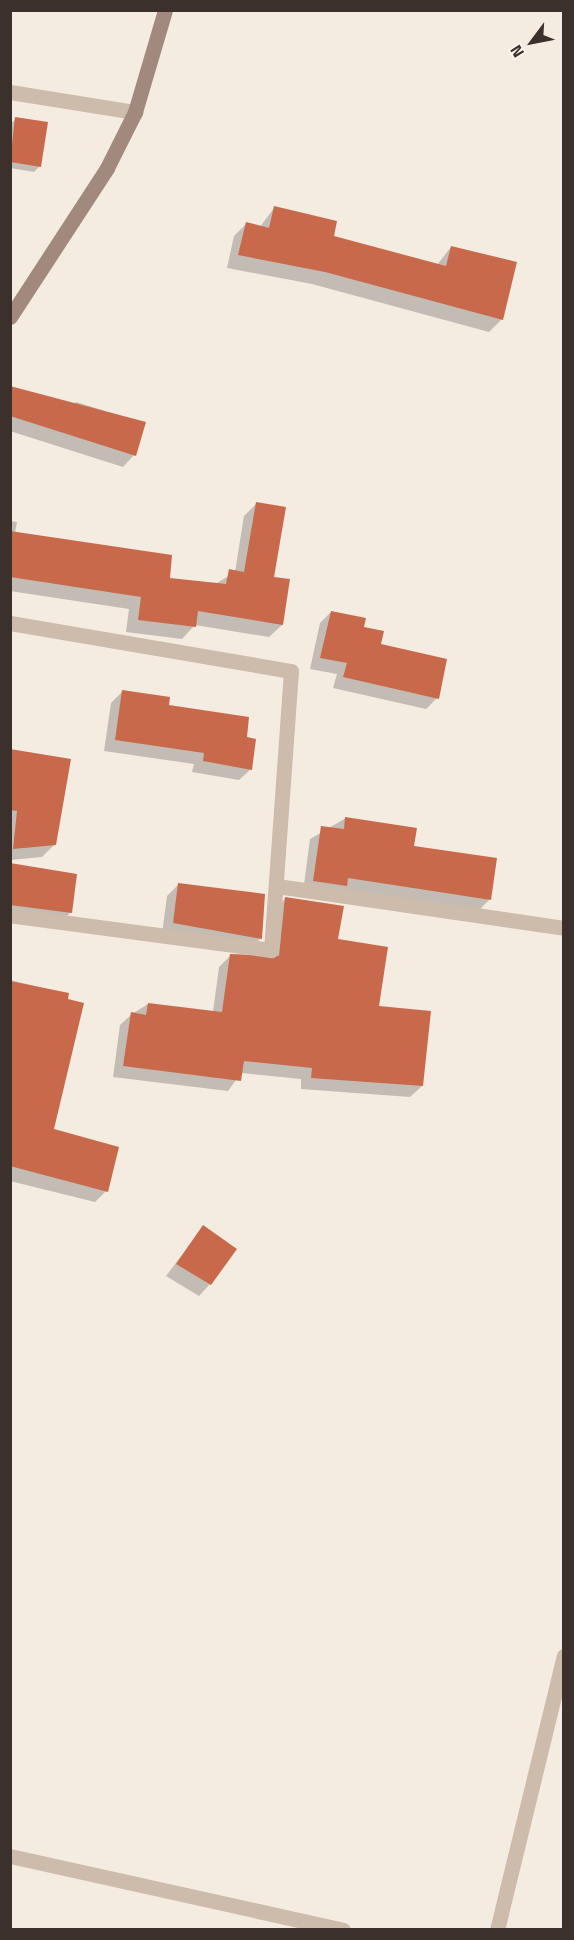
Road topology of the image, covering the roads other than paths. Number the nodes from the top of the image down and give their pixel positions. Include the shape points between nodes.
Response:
1 (165, 10) edge
2 (10, 92) edge
3 (135, 112) junction
4 (10, 317) edge
5 (10, 623) edge
6 (277, 886) junction
7 (10, 915) edge
8 (564, 928) edge
9 (564, 1656) edge
10 (10, 1856) edge
11 (343, 1929) edge
12 (497, 1929) edge

1 - 3 main road
2 - 3 street
3 - 4 main road via 107,168
5 - 6 street via 291,671
6 - 7 street via 271,950
6 - 8 street
9 - 12 street
10 - 11 street

